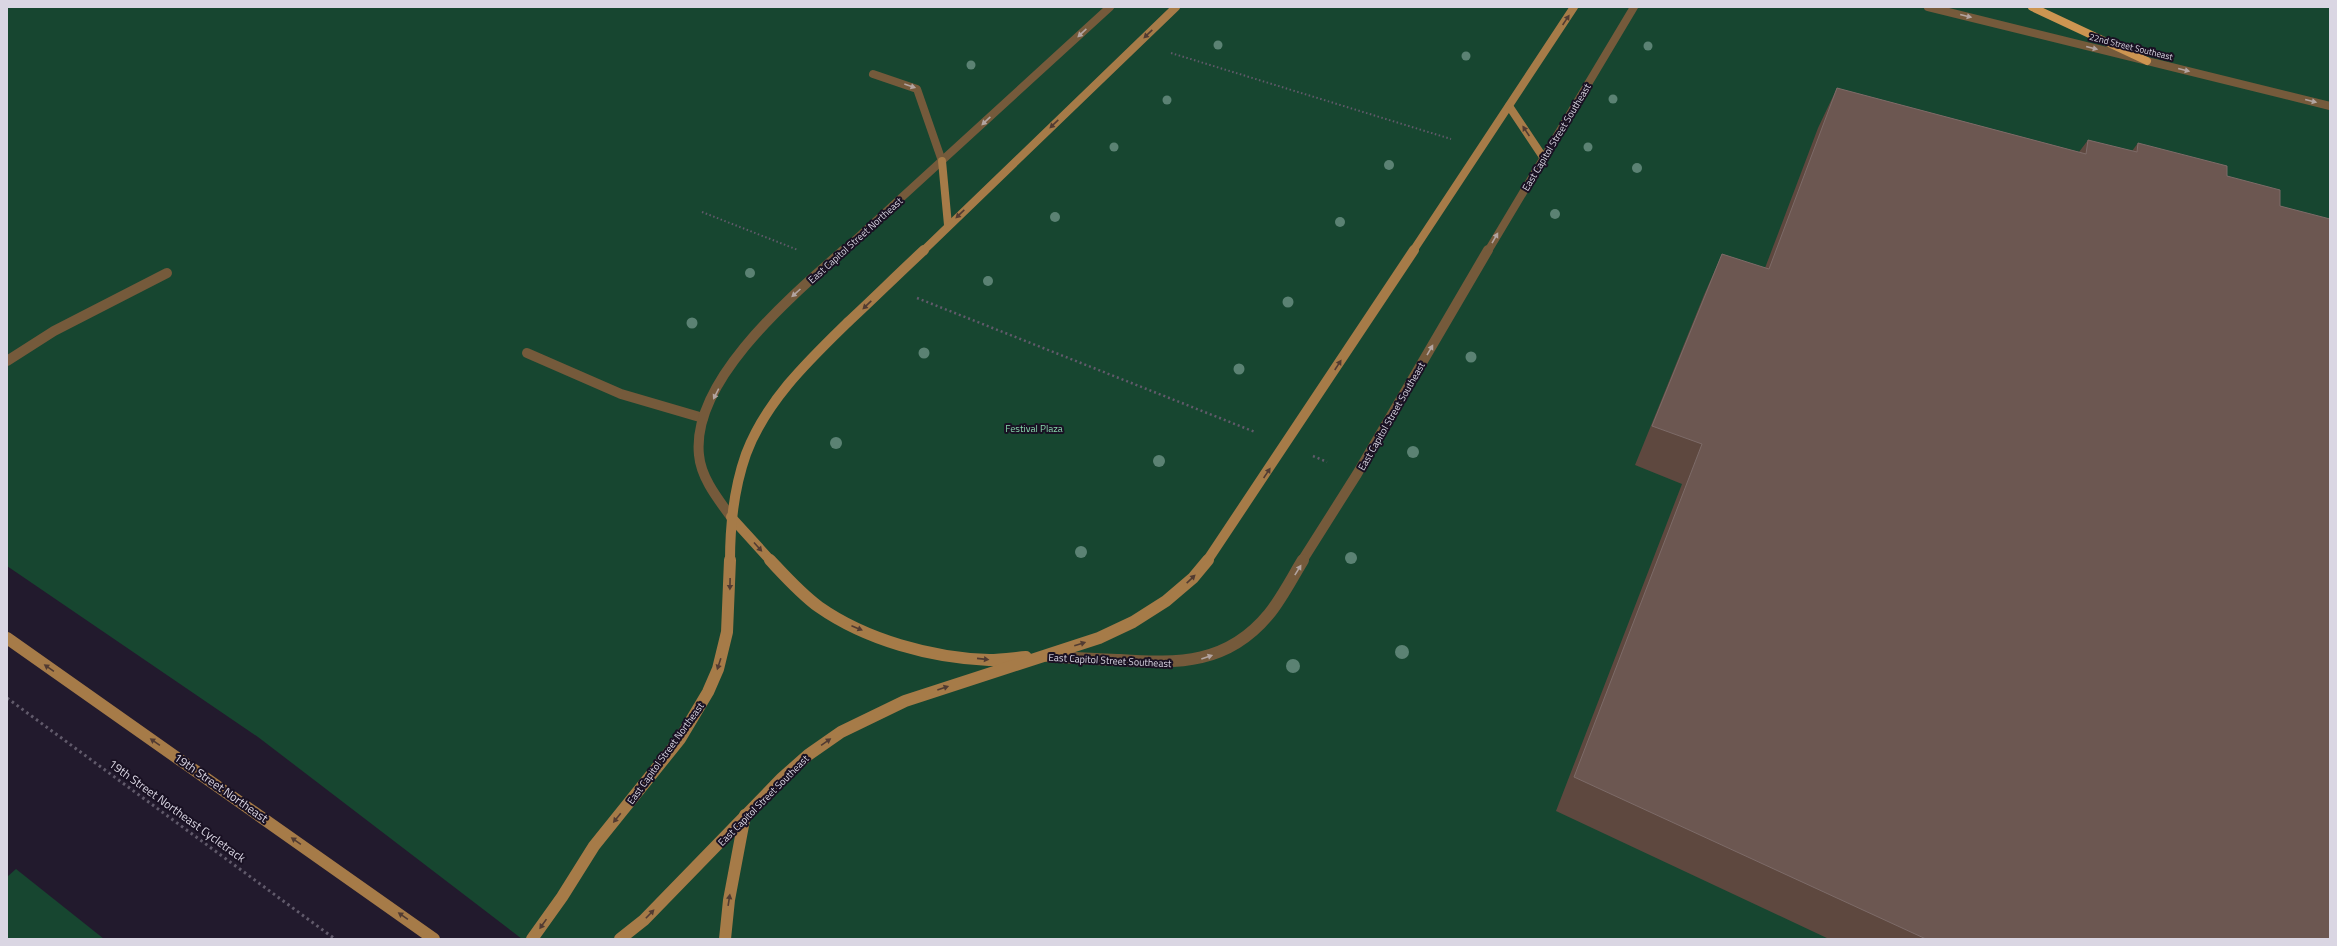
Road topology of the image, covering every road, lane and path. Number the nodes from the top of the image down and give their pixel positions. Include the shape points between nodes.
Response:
1 (1110, 7) edge
2 (1176, 7) edge
3 (1574, 7) edge
4 (1634, 7) edge
5 (1928, 7) edge
6 (2032, 7) edge
7 (1166, 52) dead end
8 (2146, 61) junction
9 (873, 74) dead end
10 (1509, 106) junction
11 (2330, 106) edge
12 (1457, 141) dead end
13 (1543, 157) junction
14 (942, 161) junction
15 (702, 212) dead end
16 (948, 225) junction
17 (804, 253) dead end
18 (167, 273) dead end
19 (909, 295) dead end
20 (527, 353) dead end
21 (7, 361) edge
22 (703, 418) junction
23 (1255, 432) dead end
24 (1311, 455) dead end
25 (1334, 464) dead end
26 (732, 518) junction
27 (7, 638) edge
28 (1043, 656) junction
29 (7, 698) edge
30 (746, 815) junction
31 (335, 939) edge
32 (434, 939) edge
33 (532, 939) edge
34 (620, 939) edge
35 (725, 939) edge

1 -> 14 street, East Capitol Street Northeast
2 -> 16 main road, East Capitol Street Northeast
10 -> 3 main road, East Capitol Street Southeast
4 - 13 street, East Capitol Street Southeast
5 -> 8 street, 22nd Street Southeast
6 - 8 main road
7 - 12 path
8 -> 11 street, 22nd Street Southeast
9 -> 14 street via 917,89
13 -> 10 main road
28 -> 10 main road, East Capitol Street Southeast via 1099,638 1133,622 1166,601 1193,578 1221,541
28 -> 13 street, East Capitol Street Southeast via 1176,664 1205,659 1232,647 1252,634 1284,593 1357,474
14 - 16 main road
14 -> 22 street, East Capitol Street Northeast via 773,314 737,360
15 - 17 path
16 -> 26 main road, East Capitol Street Northeast via 803,366 766,412 751,438 743,462
18 - 21 street via 54,332
19 - 23 path
20 - 22 street via 621,394
22 - 26 street, East Capitol Street Northeast via 698,438 699,456 707,479
24 - 25 path
26 -> 28 main road via 779,570 819,606 846,623 912,647 950,655 989,660
26 -> 33 main road, East Capitol Street Northeast via 726,640 706,696 644,786 593,848
32 -> 27 main road, 19th Street Northeast
30 -> 28 main road, East Capitol Street Southeast via 808,755 841,732 905,701
29 - 31 path, 19th Street Northeast Cycletrack
34 -> 30 main road, East Capitol Street Southeast via 644,920
35 -> 30 main road via 729,900

